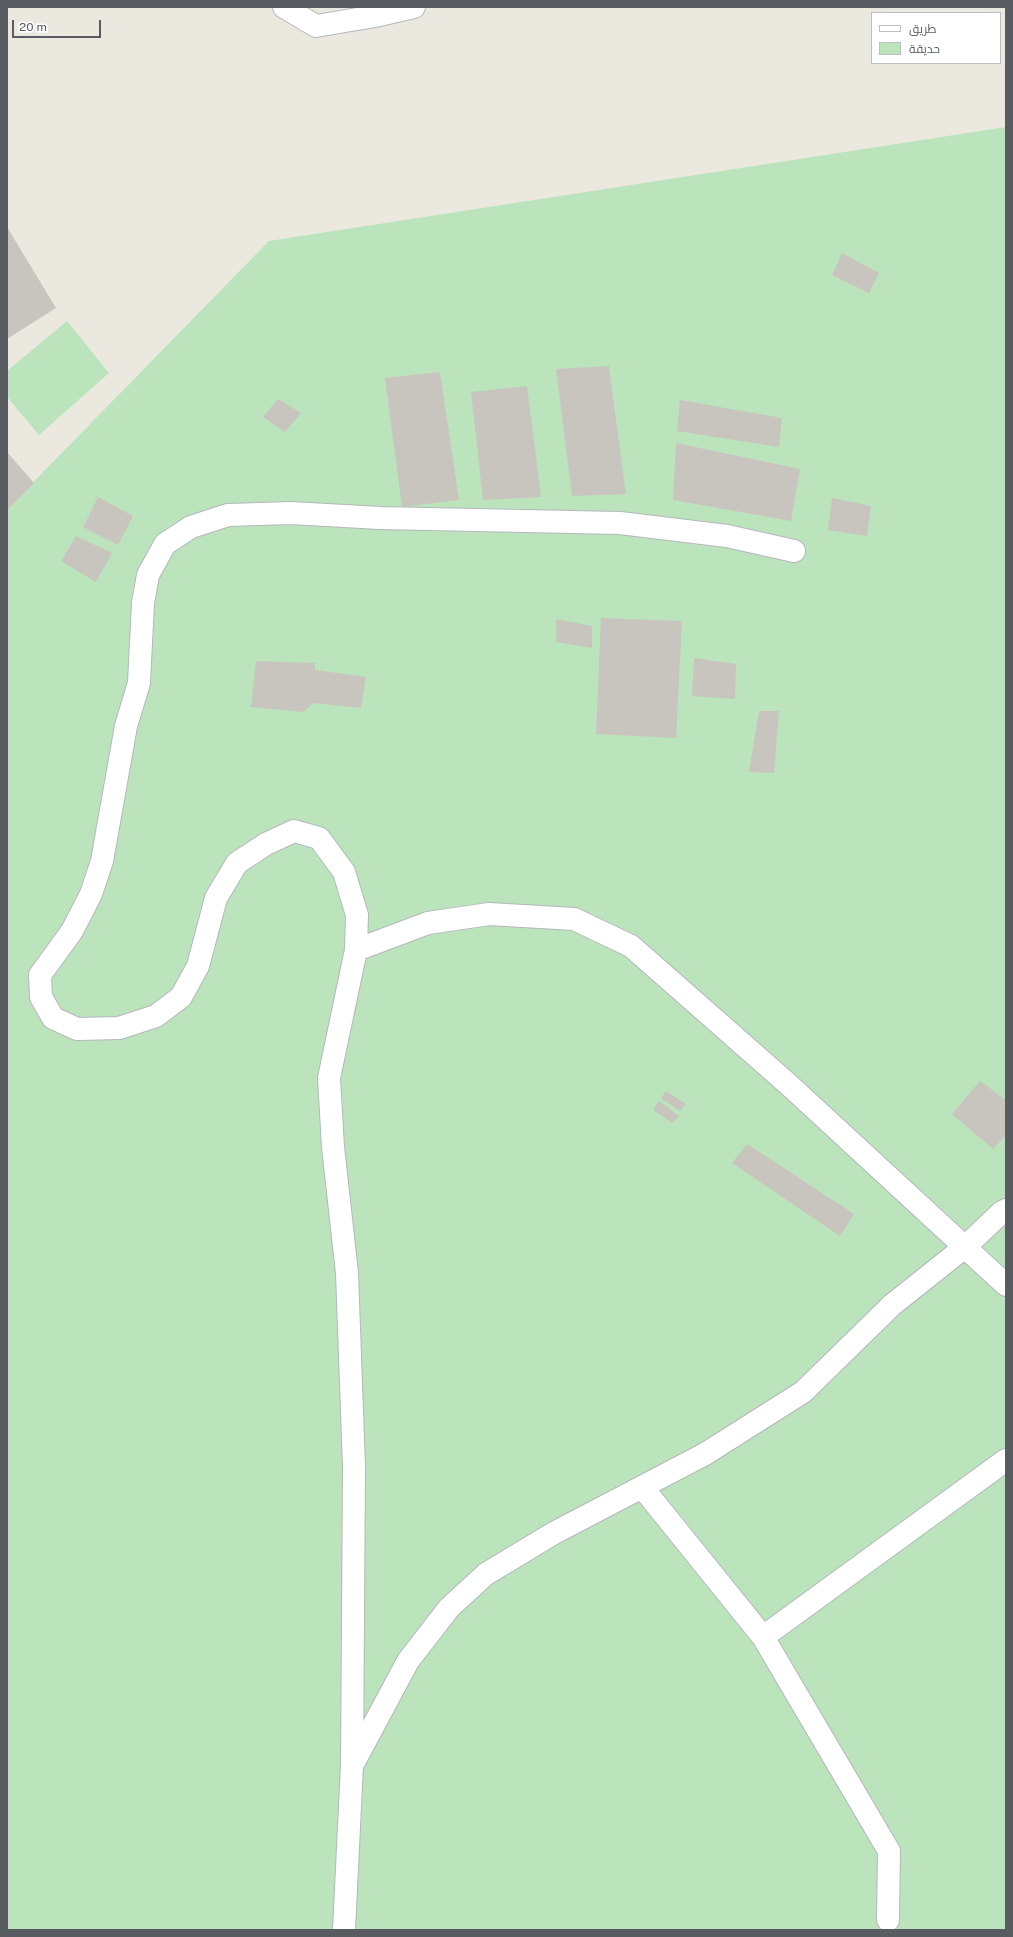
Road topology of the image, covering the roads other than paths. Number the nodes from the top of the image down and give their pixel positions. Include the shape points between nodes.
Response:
1 (284, 7) edge
2 (414, 7) edge
3 (794, 551) dead end
4 (356, 950) junction
5 (1006, 1210) edge
6 (966, 1246) junction
7 (1006, 1285) edge
8 (1006, 1460) edge
9 (642, 1487) junction
10 (763, 1637) junction
11 (352, 1765) junction
12 (888, 1920) dead end
13 (344, 1930) edge

1 - 2 street via 316,26
3 - 4 street via 727,536 620,523 380,518 291,513 228,515 191,527 165,544 148,575 143,603 139,683 126,726 102,861 72,931 40,975 41,997 53,1018 77,1028 119,1028 156,1016 181,998 198,966 216,898 237,863 266,844 294,831 319,838 344,872 357,915
4 - 6 street via 428,923 489,914 574,919 631,946
4 - 11 street via 329,1078 333,1147 347,1273 354,1467
5 - 6 street
6 - 7 street
6 - 9 street via 892,1305 803,1392 705,1454
8 - 10 street
9 - 10 street
9 - 11 street via 554,1533 486,1574 449,1608 408,1661
10 - 12 street via 889,1851
11 - 13 street

